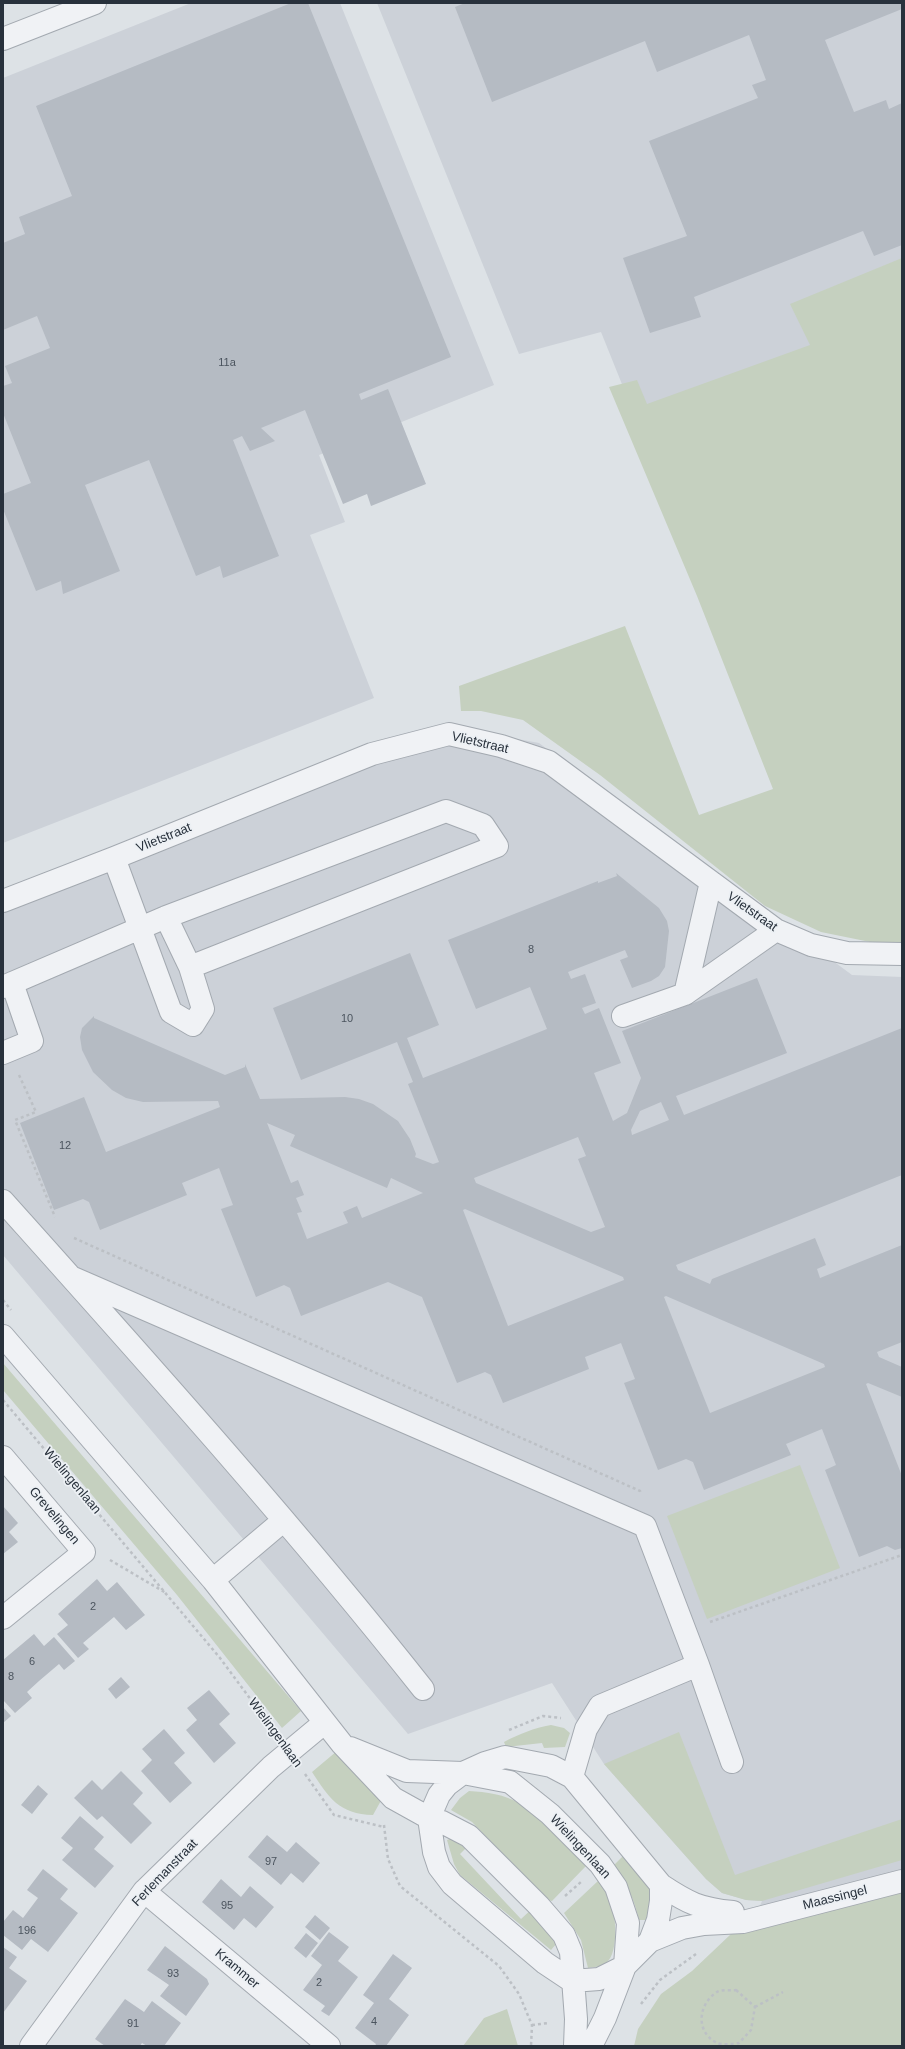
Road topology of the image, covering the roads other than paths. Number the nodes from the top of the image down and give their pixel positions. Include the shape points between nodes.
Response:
1 (94, 3) edge
2 (3, 39) edge
3 (114, 858) junction
4 (711, 882) junction
5 (3, 901) edge
6 (166, 917) junction
7 (139, 929) junction
8 (776, 930) junction
9 (902, 954) edge
10 (190, 967) junction
11 (7, 985) edge
12 (685, 994) junction
13 (623, 1016) dead end
14 (6, 1052) edge
15 (3, 1201) edge
16 (71, 1277) junction
17 (3, 1336) edge
18 (3, 1457) edge
19 (284, 1520) junction
20 (213, 1580) junction
21 (3, 1618) edge
22 (698, 1665) junction
23 (423, 1690) dead end
24 (324, 1723) junction
25 (342, 1744) junction
26 (732, 1762) dead end
27 (463, 1774) junction
28 (572, 1777) junction
29 (429, 1818) junction
30 (902, 1881) edge
31 (661, 1885) junction
32 (144, 1891) junction
33 (768, 1915) junction
34 (650, 1941) junction
35 (626, 1966) junction
36 (572, 1982) junction
37 (31, 2046) edge
38 (329, 2046) edge
39 (574, 2046) edge
40 (591, 2046) edge

1 - 2 street
3 - 4 street, Vlietstraat via 372,754 449,734 501,746 549,762
3 - 5 street, Vlietstraat
3 - 7 street
4 - 8 street, Vlietstraat
4 - 12 street
6 - 7 street
6 - 10 street
6 - 10 street via 446,811 483,824 497,846
7 - 10 street via 171,1012 193,1025 203,1009
7 - 11 street
8 - 9 street, Vlietstraat via 811,945 847,953
8 - 12 street
11 - 14 street via 32,1041
12 - 13 street
15 - 16 street
16 - 19 street
16 - 22 street via 645,1526
17 - 20 street, Wielingenlaan
18 - 21 street, Grevelingen via 84,1552
19 - 20 street
19 - 23 street via 332,1575
20 - 24 street, Wielingenlaan
22 - 26 street
22 - 28 street via 600,1706 586,1728
24 - 25 street, Wielingenlaan
24 - 32 street, Ferlemanstraat via 271,1767
25 - 27 street, Wielingenlaan via 407,1771
25 - 29 street, Wielingenlaan via 393,1798
27 - 28 street via 505,1757 551,1766
27 - 29 street via 447,1785
27 - 35 street, Wielingenlaan via 510,1782 550,1814 600,1864 616,1887 628,1923
28 - 31 street
29 - 36 street via 439,1868 452,1884
29 - 36 street, Wielingenlaan via 469,1836 547,1914 564,1935 571,1952
30 - 33 street, Maassingel
31 - 33 street via 684,1901 707,1910
31 - 34 street via 659,1914
32 - 37 street, Ferlemanstraat
32 - 38 street, Krammer
33 - 34 street via 742,1922 682,1928
34 - 35 street
35 - 36 street via 599,1979
35 - 40 street, Wielingenlaan
36 - 39 street, Wielingenlaan via 576,2019

